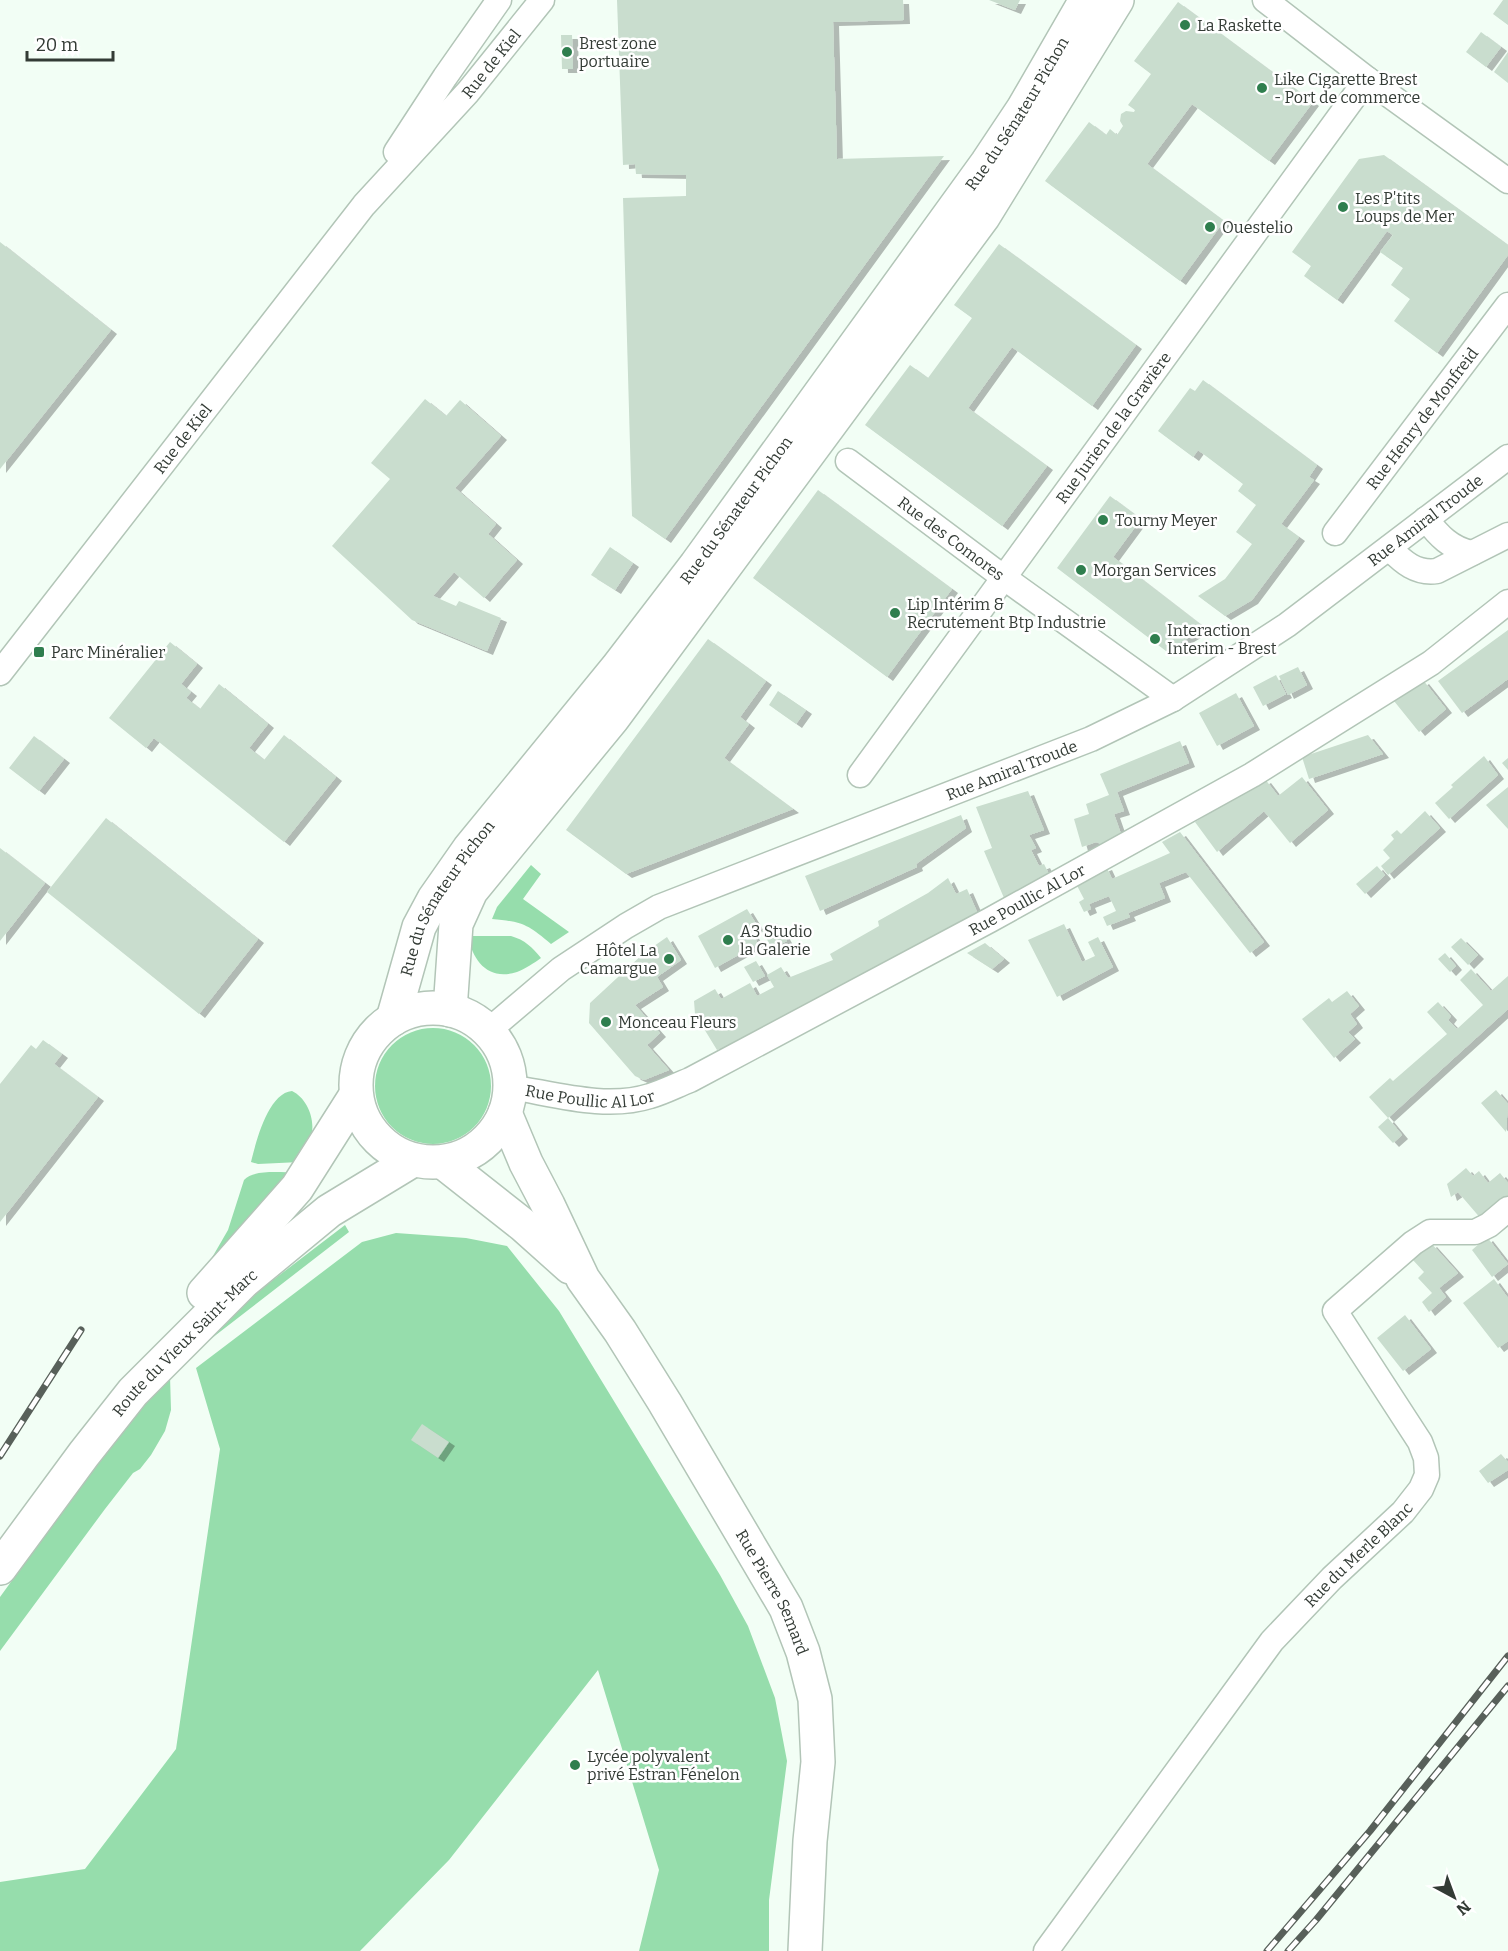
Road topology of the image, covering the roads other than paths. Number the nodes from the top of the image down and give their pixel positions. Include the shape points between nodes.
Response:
1 (499, 0) edge
2 (542, 0) edge
3 (1086, 0) edge
4 (1117, 0) edge
5 (1265, 0) edge
6 (1367, 79) junction
7 (1508, 181) edge
8 (364, 205) junction
9 (1508, 305) edge
10 (1508, 457) edge
11 (848, 461) dead end
12 (1426, 519) junction
13 (1335, 533) dead end
14 (1508, 535) edge
15 (1389, 548) junction
16 (1472, 553) junction
17 (1003, 577) junction
18 (1508, 602) edge
19 (0, 673) edge
20 (1173, 699) junction
21 (860, 775) dead end
22 (450, 1010) junction
23 (393, 1019) junction
24 (488, 1030) junction
25 (356, 1095) junction
26 (507, 1100) junction
27 (428, 1161) junction
28 (1508, 1209) edge
29 (583, 1278) junction
30 (0, 1542) edge
31 (0, 1568) edge
32 (805, 1951) edge
33 (1046, 1951) edge

1 - 8 street, Rue de Kiel
2 - 8 street, Rue de Kiel via 468,92
3 - 23 main road, Rue du Sénateur Pichon via 987,163 696,565 617,669 469,849 434,899 419,927
4 - 22 main road, Rue du Sénateur Pichon via 983,217 613,718 471,891 456,924
5 - 6 street
6 - 7 street
6 - 17 street, Rue Jurien de la Gravière
8 - 19 street, Rue de Kiel
9 - 13 street, Rue Henry de Monfreid
10 - 12 street, Rue Amiral Troude
11 - 17 street, Rue des Comores
12 - 15 street, Rue Amiral Troude
12 - 16 street via 1448,543
14 - 16 street
15 - 16 street via 1402,561 1425,573
15 - 20 street, Rue Amiral Troude via 1287,625
17 - 20 street, Rue des Comores
17 - 21 street, Rue Jurien de la Gravière
18 - 26 street, Rue Poullic Al Lor via 1431,663 1252,775 690,1080 650,1096 622,1101
20 - 24 street, Rue Amiral Troude via 1091,739 659,907 561,969
22 - 23 main road via 421,1009
22 - 24 main road
23 - 25 main road via 379,1029 361,1057
24 - 26 main road via 505,1056 509,1071
25 - 27 main road via 369,1129 388,1148
25 - 30 main road, Route du Vieux Saint-Marc via 297,1188 122,1382
26 - 27 main road via 493,1132 477,1148 464,1156
26 - 29 main road, Rue Pierre Semard via 526,1163
27 - 29 main road, Rue Pierre Semard via 538,1238
27 - 31 main road, Route du Vieux Saint-Marc via 329,1211 235,1291 133,1392
28 - 33 street, Rue du Merle Blanc via 1475,1232 1430,1232 1335,1311 1420,1442 1427,1475 1421,1489 1272,1641
29 - 32 main road, Rue Pierre Semard via 660,1394 786,1608 802,1652 815,1699 818,1762

